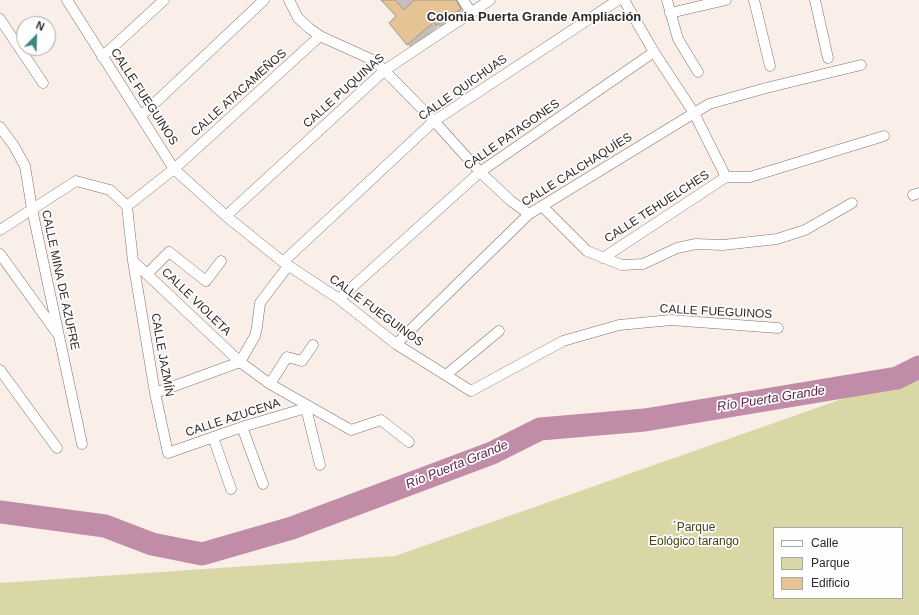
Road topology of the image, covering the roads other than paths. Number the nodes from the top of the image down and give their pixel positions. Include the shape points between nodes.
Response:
1 (67, 0) edge
2 (164, 0) edge
3 (264, 0) edge
4 (290, 0) edge
5 (463, 0) edge
6 (490, 0) edge
7 (618, 0) edge
8 (624, 0) edge
9 (667, 0) edge
10 (726, 0) edge
11 (754, 0) edge
12 (815, 0) edge
13 (471, 12) junction
14 (670, 13) junction
15 (0, 19) edge
16 (320, 36) junction
17 (654, 52) junction
18 (102, 57) junction
19 (828, 58) dead end
20 (861, 65) dead end
21 (770, 66) dead end
22 (384, 70) junction
23 (698, 72) dead end
24 (43, 83) dead end
25 (694, 113) junction
26 (141, 116) junction
27 (434, 121) junction
28 (0, 127) edge
29 (884, 136) dead end
30 (174, 169) junction
31 (480, 172) junction
32 (726, 177) junction
33 (852, 203) dead end
34 (127, 206) junction
35 (542, 206) junction
36 (32, 209) junction
37 (529, 214) junction
38 (226, 216) junction
39 (0, 230) edge
40 (0, 254) edge
41 (603, 258) junction
42 (134, 261) junction
43 (221, 261) dead end
44 (286, 264) junction
45 (147, 274) junction
46 (339, 299) junction
47 (778, 328) dead end
48 (499, 331) dead end
49 (59, 336) junction
50 (396, 344) junction
51 (313, 345) dead end
52 (240, 362) junction
53 (0, 370) edge
54 (446, 375) junction
55 (270, 384) junction
56 (155, 393) junction
57 (305, 406) junction
58 (242, 427) junction
59 (213, 437) junction
60 (408, 442) dead end
61 (82, 444) dead end
62 (57, 448) dead end
63 (168, 453) joint
64 (320, 465) dead end
65 (263, 484) dead end
66 (231, 489) dead end

1 - 18 street, CALLE FUEGUINOS
2 - 18 street
3 - 26 street
4 - 16 street via 298,18
5 - 13 street
6 - 13 street, CALLE PUQUINAS
7 - 27 street, CALLE QUICHUAS
8 - 17 street, CALLE TEHUELCHES
9 - 14 street
10 - 14 street
11 - 21 street
12 - 19 street
13 - 22 street, CALLE PUQUINAS
14 - 23 street via 678,40
15 - 24 street
16 - 22 street via 375,61
16 - 30 street, CALLE ATACAMEÑOS
17 - 25 street, CALLE TEHUELCHES
17 - 31 street, CALLE PATAGONES
18 - 26 street, CALLE FUEGUINOS
20 - 25 street, CALLE CALCHAQUÍES via 709,104
22 - 27 street
22 - 38 street, CALLE PUQUINAS
25 - 32 street, CALLE TEHUELCHES
25 - 35 street, CALLE CALCHAQUÍES
26 - 30 street, CALLE FUEGUINOS
27 - 31 street
27 - 44 street, CALLE QUICHUAS
28 - 36 street, CALLE MINA DE AZUFRE via 25,166
29 - 32 street via 750,177
30 - 34 street, CALLE ATACAMEÑOS
30 - 38 street, CALLE FUEGUINOS
31 - 37 street
31 - 46 street, CALLE PATAGONES
32 - 41 street, CALLE TEHUELCHES
33 - 41 street via 805,230 777,238 723,245 696,244 677,248 643,264 622,265
34 - 36 street via 110,190 76,181
34 - 42 street, CALLE JAZMÍN
35 - 37 street, CALLE CALCHAQUÍES
35 - 41 street via 587,251
36 - 39 street
36 - 49 street, CALLE MINA DE AZUFRE
37 - 50 street, CALLE CALCHAQUÍES
38 - 44 street, CALLE FUEGUINOS
40 - 49 street
42 - 45 street, CALLE VIOLETA
42 - 56 street, CALLE JAZMÍN
43 - 45 street via 206,281 169,252
44 - 46 street, CALLE FUEGUINOS
44 - 52 street, CALLE QUICHUAS via 260,303 255,336
45 - 52 street, CALLE VIOLETA
46 - 50 street, CALLE FUEGUINOS
47 - 54 street, CALLE FUEGUINOS via 671,320 619,325 563,341 471,391
48 - 54 street
49 - 61 street, CALLE MINA DE AZUFRE
50 - 54 street, CALLE FUEGUINOS
51 - 55 street via 302,361 286,357
52 - 55 street, CALLE VIOLETA
52 - 56 street
53 - 62 street
55 - 57 street, CALLE VIOLETA
56 - 63 street, CALLE JAZMÍN
57 - 58 street, CALLE AZUCENA
57 - 60 street, CALLE VIOLETA via 351,430 381,420
57 - 64 street
58 - 59 street, CALLE AZUCENA
58 - 65 street
59 - 63 street, CALLE AZUCENA
59 - 66 street

